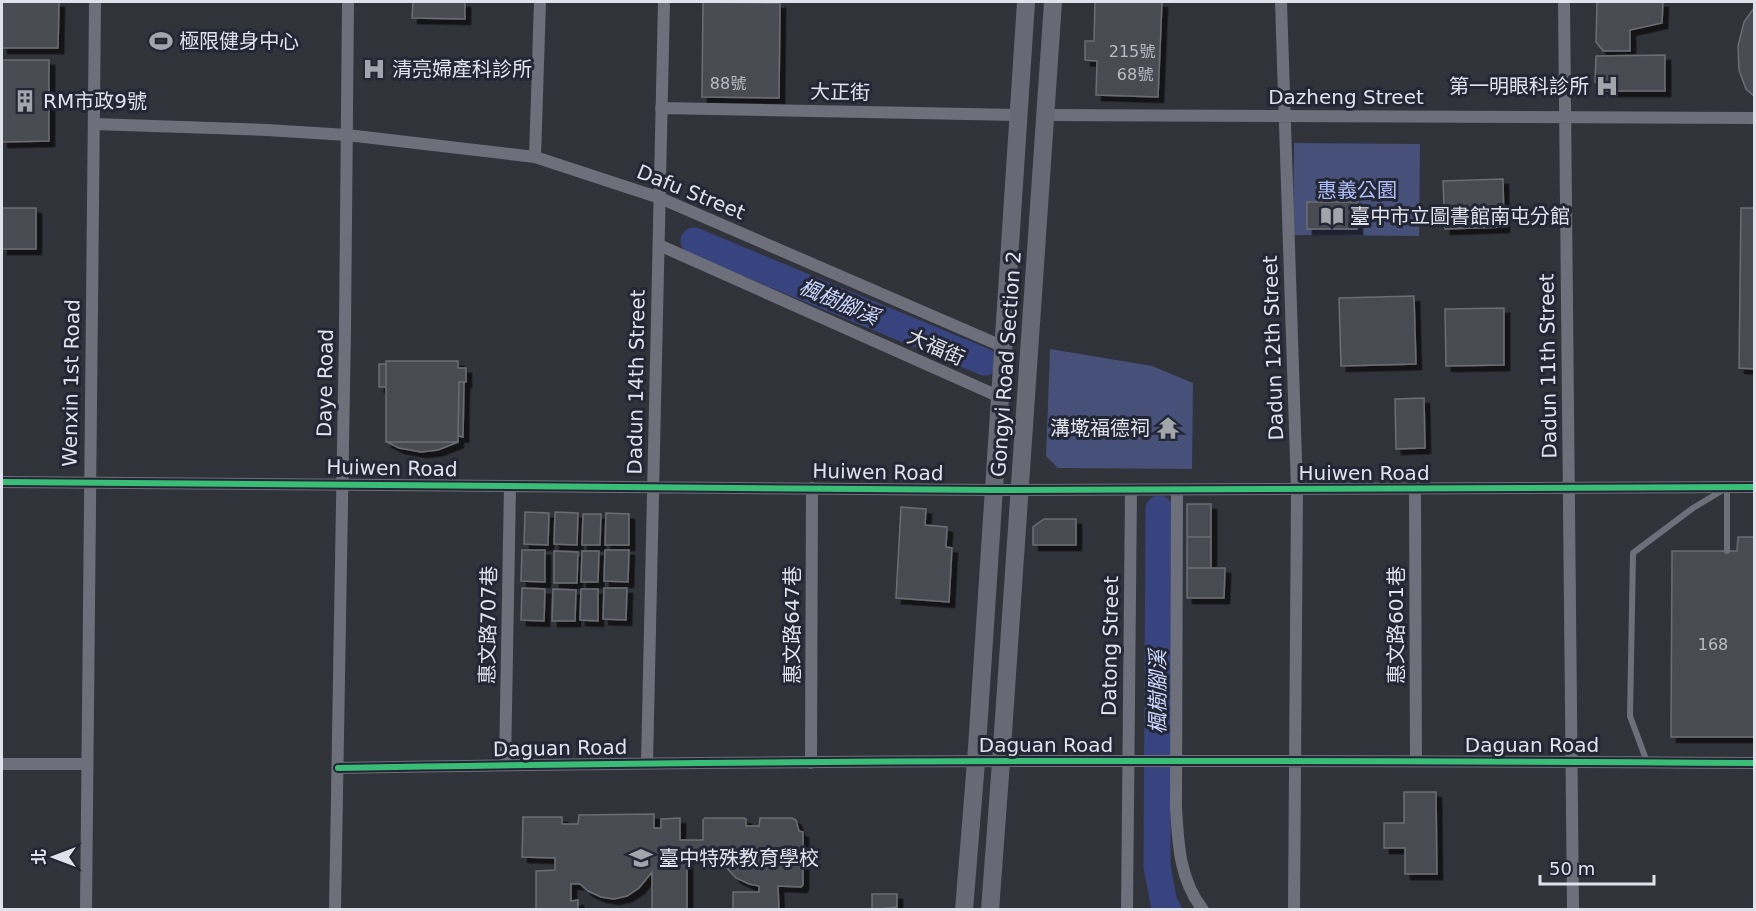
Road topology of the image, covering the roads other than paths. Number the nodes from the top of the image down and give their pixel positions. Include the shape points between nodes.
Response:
1 (95, 2) edge
2 (348, 2) edge
3 (540, 2) edge
4 (664, 2) edge
5 (1026, 2) edge
6 (1053, 2) edge
7 (1281, 2) edge
8 (1564, 2) edge
9 (661, 108) junction
10 (1019, 115) junction
11 (1045, 115) junction
12 (1285, 116) junction
13 (1565, 117) junction
14 (1755, 118) edge
15 (94, 124) junction
16 (347, 135) junction
17 (534, 157) junction
18 (660, 198) junction
19 (659, 245) junction
20 (1004, 347) junction
21 (1000, 397) junction
22 (2, 482) edge
23 (90, 482) junction
24 (342, 484) junction
25 (510, 486) junction
26 (653, 487) junction
27 (1727, 487) junction
28 (1755, 487) edge
29 (812, 488) junction
30 (1569, 488) junction
31 (1415, 489) junction
32 (994, 490) junction
33 (1020, 490) junction
34 (1131, 490) junction
35 (1177, 490) junction
36 (1297, 490) junction
37 (1726, 551) dead end
38 (1133, 761) junction
39 (1172, 761) junction
40 (1295, 761) junction
41 (1416, 761) junction
42 (976, 762) junction
43 (1002, 762) junction
44 (1572, 762) junction
45 (1647, 762) junction
46 (647, 763) junction
47 (811, 763) junction
48 (1755, 763) edge
49 (2, 764) edge
50 (87, 765) junction
51 (506, 765) junction
52 (338, 768) junction
53 (86, 909) edge
54 (335, 909) edge
55 (964, 909) edge
56 (990, 909) edge
57 (1127, 909) edge
58 (1203, 909) edge
59 (1294, 909) edge
60 (1573, 909) edge

1 - 15 street, Wenxin 1st Road
2 - 16 street, Daye Road
3 - 17 street
4 - 9 street, Dadun 14th Street
5 - 10 main road, Gongyi Road Section 2
6 - 11 main road, Gongyi Road Section 2
7 - 12 street, Dadun 12th Street
8 - 13 street, Dadun 11th Street
9 - 10 street, 大正街
9 - 18 street, Dadun 14th Street
10 - 20 main road, Gongyi Road Section 2
11 - 12 street, Dazheng Street
11 - 33 main road, Gongyi Road Section 2
12 - 13 street, Dazheng Street
12 - 36 street, Dadun 12th Street
13 - 14 street, Dazheng Street
13 - 30 street, Dadun 11th Street
15 - 16 street, Dafu Street
15 - 23 street, Wenxin 1st Road
16 - 17 street, Dafu Street
16 - 24 street, Daye Road
17 - 18 street, Dafu Street
18 - 19 street, Dadun 14th Street
18 - 20 street, Dafu Street
19 - 21 street, 大福街
19 - 26 street, Dadun 14th Street
20 - 21 main road, Gongyi Road Section 2
21 - 32 main road, Gongyi Road Section 2
22 - 23 street, Huiwen Road
23 - 24 street, Huiwen Road
23 - 50 street, Wenxin 1st Road
24 - 25 street, Huiwen Road
24 - 52 street, Daye Road
25 - 26 street, Huiwen Road
25 - 51 street, 惠文路707巷
26 - 29 street, Huiwen Road
26 - 46 street, Dadun 14th Street
27 - 28 street, Huiwen Road
27 - 30 street, Huiwen Road
27 - 37 lane
27 - 45 lane via 1633,553 1630,716
29 - 32 street, Huiwen Road
29 - 47 street, 惠文路647巷
30 - 31 street, Huiwen Road
30 - 44 street, Dadun 11th Street
31 - 36 street, Huiwen Road
31 - 41 street, 惠文路601巷
32 - 33 street, Huiwen Road
32 - 42 main road, Gongyi Road Section 2
33 - 34 street, Huiwen Road
33 - 43 main road, Gongyi Road Section 2
34 - 35 street, Huiwen Road
34 - 38 street, Datong Street
35 - 36 street, Huiwen Road
35 - 39 street
36 - 40 street, Dadun 12th Street
38 - 39 street, Daguan Road
38 - 43 street, Daguan Road
38 - 57 street, Datong Street
39 - 40 street, Daguan Road
39 - 58 street via 1178,851 1185,880
40 - 41 street, Daguan Road
40 - 59 street, Dadun 12th Street
41 - 44 street, Daguan Road
42 - 43 street, Daguan Road
42 - 47 street, Daguan Road
42 - 55 main road, Gongyi Road Section 2
43 - 56 main road, Gongyi Road Section 2
44 - 45 street, Daguan Road
44 - 60 street, Dadun 11th Street
45 - 48 street, Daguan Road
46 - 47 street, Daguan Road
46 - 51 street, Daguan Road
49 - 50 street
50 - 53 street, Wenxin 1st Road
51 - 52 street, Daguan Road
52 - 54 street, Daye Road

